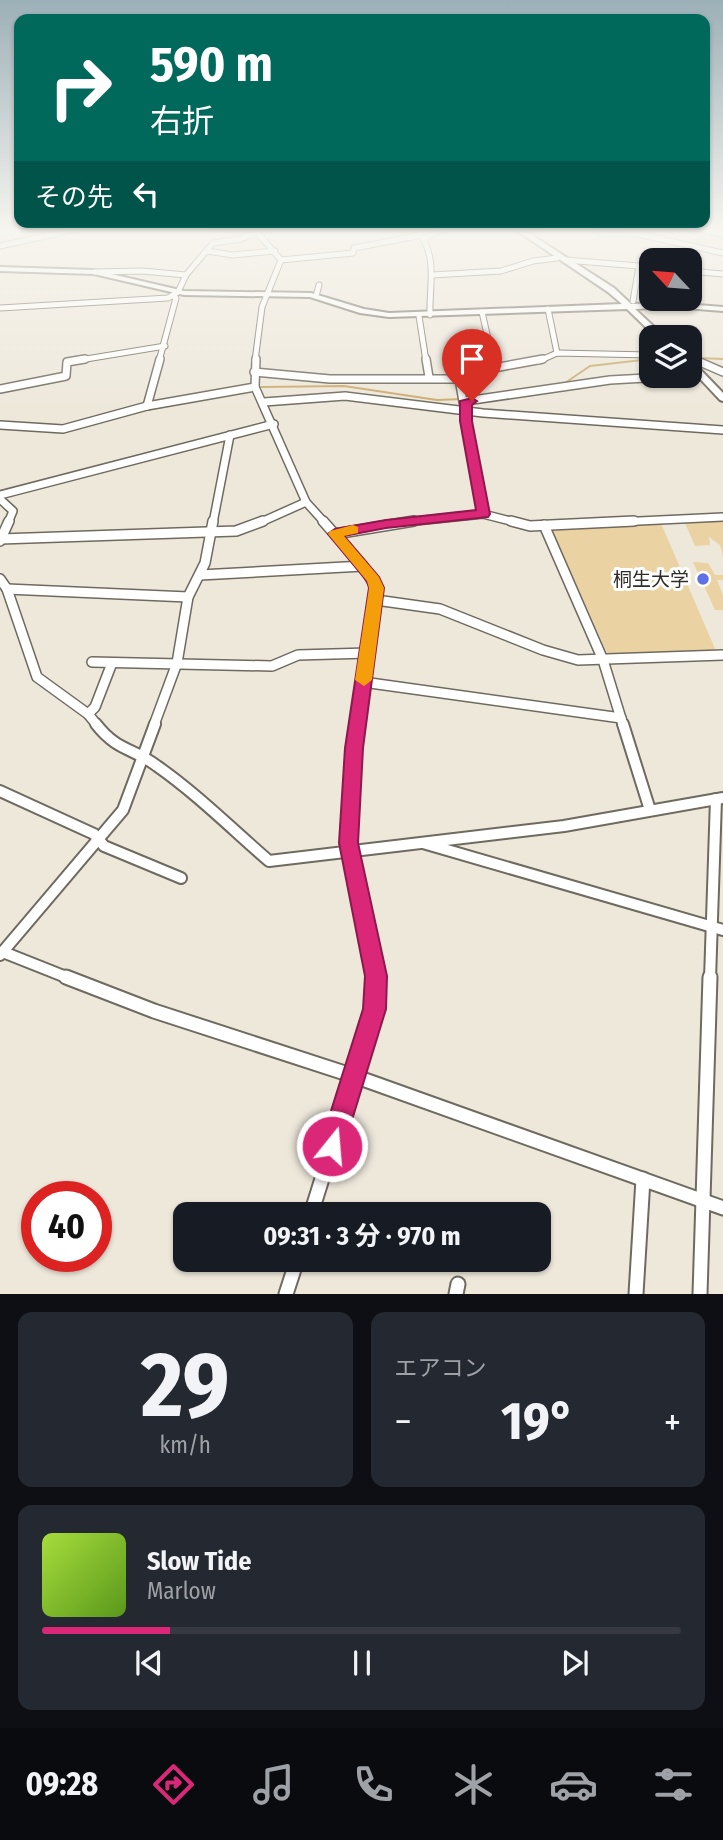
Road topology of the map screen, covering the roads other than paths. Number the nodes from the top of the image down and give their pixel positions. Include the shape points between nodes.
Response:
1 (163, 290) edge
2 (178, 290) edge
3 (268, 290) edge
4 (318, 290) edge
5 (431, 290) edge
6 (607, 290) edge
7 (632, 290) edge
8 (176, 294) junction
9 (267, 294) junction
10 (316, 296) junction
11 (628, 305) junction
12 (0, 308) edge
13 (548, 309) junction
14 (723, 309) edge
15 (482, 312) junction
16 (430, 315) junction
17 (419, 316) junction
18 (644, 325) edge
19 (649, 325) edge
20 (164, 346) junction
21 (557, 353) junction
22 (639, 355) edge
23 (702, 363) edge
24 (496, 368) junction
25 (254, 372) junction
26 (723, 372) edge
27 (702, 376) edge
28 (429, 377) junction
29 (459, 379) junction
30 (639, 379) edge
31 (255, 387) junction
32 (701, 388) edge
33 (0, 389) edge
34 (723, 398) edge
35 (466, 401) junction
36 (264, 402) junction
37 (147, 406) junction
38 (723, 408) edge
39 (466, 410) junction
40 (274, 424) junction
41 (0, 425) edge
42 (723, 430) edge
43 (230, 435) junction
44 (0, 497) edge
45 (306, 502) junction
46 (483, 514) junction
47 (723, 516) edge
48 (544, 525) junction
49 (210, 531) junction
50 (335, 534) junction
51 (0, 540) edge
52 (363, 566) junction
53 (200, 575) junction
54 (0, 579) edge
55 (7, 589) junction
56 (188, 597) junction
57 (376, 600) junction
58 (368, 653) junction
59 (723, 655) edge
60 (603, 660) junction
61 (92, 662) dead end
62 (112, 663) junction
63 (177, 663) junction
64 (363, 682) junction
65 (88, 713) junction
66 (621, 718) junction
67 (142, 758) junction
68 (0, 791) edge
69 (720, 798) edge
70 (650, 810) junction
71 (98, 840) junction
72 (418, 842) junction
73 (349, 851) junction
74 (181, 878) dead end
75 (718, 928) edge
76 (1, 954) edge
77 (354, 1076) junction
78 (643, 1179) junction
79 (703, 1201) junction
80 (315, 1202) edge
81 (723, 1208) edge
82 (293, 1272) edge
83 (286, 1294) edge
84 (636, 1294) edge
85 (700, 1294) edge

1 - 8 main road
2 - 8 street
3 - 9 street
4 - 10 street
5 - 16 street
6 - 11 main road
7 - 11 street
8 - 9 main road
8 - 12 street
8 - 20 street
9 - 10 main road
9 - 25 street
10 - 17 main road via 369,313
11 - 13 main road
11 - 14 main road
11 - 18 main road
11 - 19 main road
13 - 15 main road
13 - 21 street
15 - 16 main road
15 - 24 street
16 - 17 main road
17 - 28 street
20 - 33 street via 67,362 66,376
20 - 37 street
21 - 22 street
21 - 24 street
23 - 26 street
24 - 29 street via 483,378
25 - 28 street via 330,379
25 - 31 street
27 - 34 main road
28 - 29 street
29 - 35 street
30 - 35 street
31 - 36 street
31 - 37 street
32 - 38 main road
35 - 39 street
36 - 39 street via 345,396
36 - 40 street
37 - 41 street via 62,429
39 - 42 street
39 - 46 street
40 - 43 street
40 - 45 street
43 - 44 street
43 - 49 street
44 - 51 street via 13,511
45 - 49 street via 250,527
45 - 50 street
46 - 48 street via 524,526
46 - 50 street
47 - 48 street
48 - 60 street
49 - 51 street
49 - 53 street
50 - 52 street
52 - 53 street
52 - 57 street via 374,580
53 - 56 street
54 - 55 street
55 - 56 street
55 - 65 street via 37,677
56 - 63 street
57 - 58 street
57 - 60 street via 431,607 554,654
58 - 63 street via 298,655 272,666
58 - 64 street
59 - 60 street
60 - 66 street
61 - 62 street
62 - 63 street
62 - 65 street via 95,707
63 - 67 street
64 - 66 street
64 - 73 street via 350,787
65 - 67 street via 106,737
66 - 70 street
67 - 71 street via 123,810
67 - 73 street via 188,789 269,861
68 - 71 street via 67,820
69 - 70 street
69 - 75 street
70 - 72 street via 564,827
71 - 74 street
71 - 76 street
72 - 73 street
72 - 75 street
73 - 77 street via 376,976 374,1009
75 - 79 street
76 - 77 street via 154,1011
77 - 78 street
77 - 80 street
78 - 79 street
78 - 84 street
79 - 81 street
79 - 85 street
82 - 83 street

